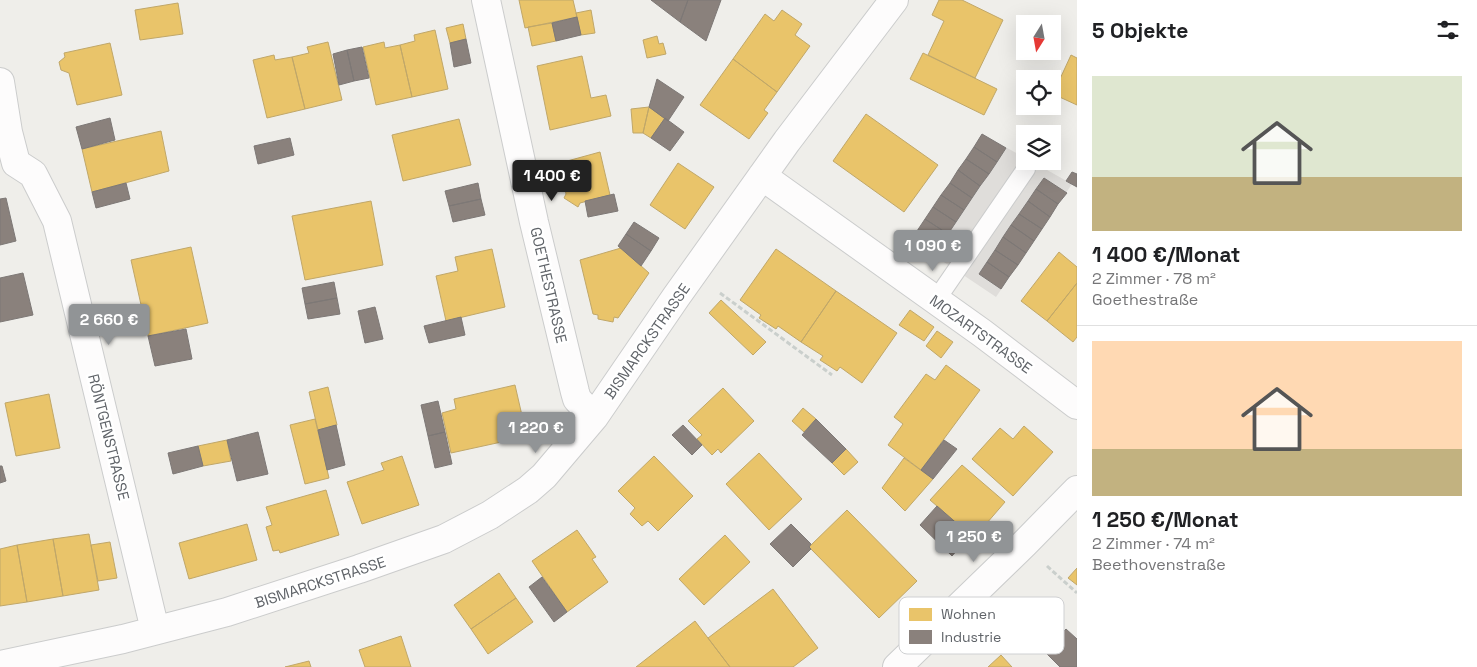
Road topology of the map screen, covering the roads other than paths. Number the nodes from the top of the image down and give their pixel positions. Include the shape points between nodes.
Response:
1 (486, 0) edge
2 (894, 0) edge
3 (0, 82) edge
4 (8, 165) edge
5 (1025, 170) edge
6 (762, 176) junction
7 (936, 300) junction
8 (1077, 405) edge
9 (594, 417) junction
10 (1077, 490) edge
11 (969, 597) edge
12 (156, 630) junction
13 (910, 654) edge
14 (0, 665) edge
15 (897, 667) edge

1 - 9 street, GOETHESTRASSE via 534,222 577,399
2 - 6 street, BISMARCKSTRASSE
3 - 4 street, RÖNTGENSTRASSE via 8,132
4 - 12 street, RÖNTGENSTRASSE via 33,174 57,221
5 - 7 lane
6 - 7 street, MOZARTSTRASSE
6 - 9 street, BISMARCKSTRASSE
7 - 8 street, MOZARTSTRASSE
9 - 12 street, BISMARCKSTRASSE via 528,490 490,515 444,538 227,612
10 - 11 street
12 - 14 street, BISMARCKSTRASSE
13 - 15 street

